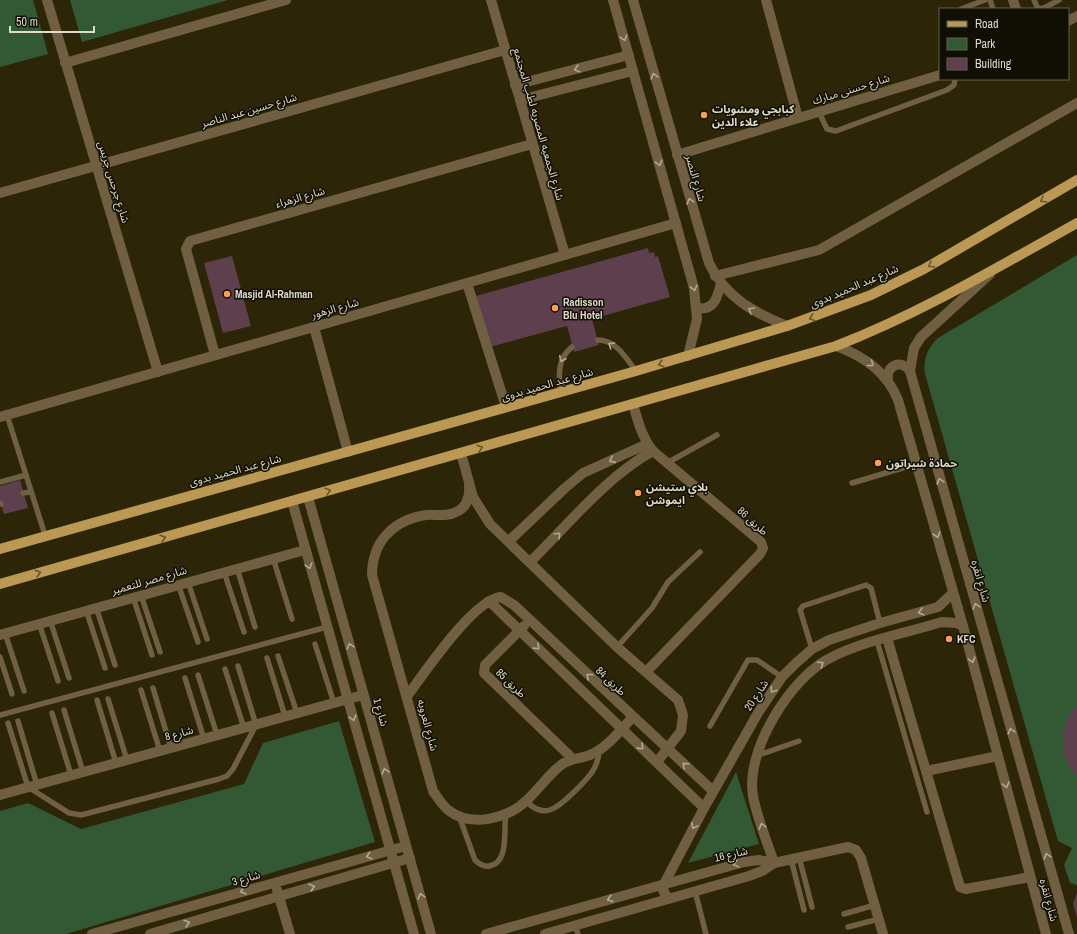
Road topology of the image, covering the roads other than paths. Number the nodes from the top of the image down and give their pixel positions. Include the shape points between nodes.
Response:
1 (47, 0) edge
2 (286, 0) edge
3 (491, 0) edge
4 (613, 0) edge
5 (633, 0) edge
6 (766, 0) edge
7 (985, 0) edge
8 (1034, 0) edge
9 (1059, 0) edge
10 (964, 8) edge
11 (1040, 8) edge
12 (1044, 8) edge
13 (505, 50) junction
14 (629, 55) junction
15 (65, 62) junction
16 (633, 71) junction
17 (939, 75) edge
18 (955, 80) edge
19 (515, 85) junction
20 (520, 100) junction
21 (1077, 103) edge
22 (819, 112) junction
23 (798, 118) junction
24 (532, 144) junction
25 (677, 155) junction
26 (96, 166) junction
27 (1077, 180) edge
28 (0, 193) edge
29 (676, 223) junction
30 (1077, 223) edge
31 (565, 255) junction
32 (999, 266) junction
33 (718, 280) junction
34 (467, 283) junction
35 (697, 308) junction
36 (787, 326) junction
37 (314, 327) junction
38 (598, 340) dead end
39 (836, 346) junction
40 (572, 347) dead end
41 (215, 355) junction
42 (688, 356) junction
43 (636, 371) junction
44 (910, 371) junction
45 (158, 372) junction
46 (888, 380) junction
47 (560, 393) junction
48 (633, 404) junction
49 (506, 408) junction
50 (4, 416) edge
51 (717, 435) dead end
52 (650, 447) junction
53 (348, 452) junction
54 (461, 453) junction
55 (667, 463) junction
56 (916, 464) junction
57 (26, 475) junction
58 (0, 482) edge
59 (852, 483) dead end
60 (469, 484) junction
61 (31, 492) junction
62 (24, 493) dead end
63 (308, 497) junction
64 (292, 501) junction
65 (44, 535) junction
66 (508, 542) junction
67 (0, 548) edge
68 (305, 550) junction
69 (700, 552) dead end
70 (273, 558) junction
71 (530, 562) junction
72 (237, 568) junction
73 (224, 572) junction
74 (183, 583) junction
75 (0, 584) edge
76 (954, 593) junction
77 (137, 596) junction
78 (489, 601) junction
79 (96, 607) junction
80 (86, 610) junction
81 (292, 619) dead end
82 (50, 620) junction
83 (529, 620) junction
84 (39, 623) junction
85 (880, 623) junction
86 (963, 626) junction
87 (255, 627) dead end
88 (327, 627) junction
89 (519, 630) junction
90 (244, 632) dead end
91 (2, 634) edge
92 (207, 639) dead end
93 (882, 639) junction
94 (198, 642) dead end
95 (315, 644) dead end
96 (617, 647) junction
97 (812, 649) junction
98 (160, 652) dead end
99 (152, 655) dead end
100 (278, 656) dead end
101 (0, 657) edge
102 (267, 658) dead end
103 (115, 665) dead end
104 (238, 666) dead end
105 (105, 668) dead end
106 (226, 669) dead end
107 (646, 672) junction
108 (198, 675) dead end
109 (782, 677) junction
110 (70, 678) dead end
111 (185, 678) dead end
112 (58, 681) dead end
113 (152, 688) dead end
114 (141, 690) dead end
115 (24, 691) dead end
116 (12, 694) dead end
117 (363, 694) junction
118 (408, 695) junction
119 (108, 699) dead end
120 (97, 700) dead end
121 (348, 700) junction
122 (334, 703) junction
123 (64, 710) dead end
124 (52, 713) dead end
125 (297, 713) junction
126 (758, 713) junction
127 (0, 715) edge
128 (286, 716) junction
129 (633, 718) junction
130 (18, 721) dead end
131 (772, 721) junction
132 (8, 723) dead end
133 (256, 724) junction
134 (710, 726) dead end
135 (244, 728) junction
136 (622, 728) junction
137 (216, 735) junction
138 (204, 739) junction
139 (799, 741) dead end
140 (171, 748) junction
141 (668, 750) junction
142 (160, 751) junction
143 (598, 751) junction
144 (756, 756) junction
145 (998, 756) junction
146 (573, 759) junction
147 (127, 760) junction
148 (657, 762) junction
149 (116, 763) junction
150 (926, 771) junction
151 (83, 772) junction
152 (71, 775) junction
153 (33, 786) junction
154 (713, 791) junction
155 (0, 795) edge
156 (526, 801) junction
157 (704, 808) junction
158 (927, 812) dead end
159 (506, 813) junction
160 (458, 816) junction
161 (406, 846) junction
162 (390, 850) junction
163 (410, 858) junction
164 (795, 858) junction
165 (394, 863) junction
166 (774, 863) junction
167 (1030, 876) junction
168 (275, 882) junction
169 (664, 884) junction
170 (695, 891) junction
171 (279, 896) junction
172 (668, 899) junction
173 (875, 905) junction
174 (812, 907) dead end
175 (804, 910) dead end
176 (844, 914) dead end
177 (879, 919) junction
178 (848, 927) dead end
179 (522, 929) edge
180 (573, 930) edge
181 (506, 931) edge
182 (92, 934) edge
183 (150, 934) edge
184 (290, 934) edge
185 (414, 934) edge
186 (431, 934) edge
187 (486, 934) edge
188 (545, 934) edge
189 (706, 934) edge
190 (883, 934) edge
191 (1046, 934) edge
192 (1069, 934) edge

1 - 15 street, شارع جرجس جريس
2 - 15 street
3 - 13 street, شارع الجمعيه المصريه لطب المجتمع
4 -> 14 street
25 -> 5 street, شارع النصر
6 - 23 street
7 - 10 lane
8 - 11 lane
9 - 12 lane
13 - 19 street, شارع الجمعيه المصريه لطب المجتمع
13 - 26 street, شارع حسين عبد الناصر
14 - 16 street
14 -> 19 street
15 - 26 street, شارع جرجس جريس
16 - 20 street
16 -> 29 street
17 - 22 street, شارع حسنى مبارك
18 - 22 lane via 954,85 947,90 836,131 827,129
19 - 20 street, شارع الجمعيه المصريه لطب المجتمع
20 - 24 street, شارع الجمعيه المصريه لطب المجتمع
21 - 33 street via 819,250
22 - 23 street, شارع حسنى مبارك
23 - 25 street, شارع حسنى مبارك
24 - 31 street, شارع الجمعيه المصريه لطب المجتمع
24 - 41 street, شارع الزهراء via 190,241 186,249
33 -> 25 street, شارع النصر via 704,252
26 - 28 street, شارع حسين عبد الناصر
26 - 45 street, شارع جرجس جريس
27 -> 36 main road, شارع عبد الحميد بدوى via 924,269 871,295
29 - 31 street, شارع الزهور
29 -> 35 street
30 - 32 main road
31 - 34 street, شارع الزهور
32 - 39 main road via 906,317
32 - 44 street, شارع انقره via 921,337 914,348
33 - 35 street via 715,302 707,308
36 -> 33 street, شارع النصر via 748,309 729,294
34 - 37 street, شارع الزهور
34 - 49 street
35 - 42 street via 696,330
36 - 42 main road, شارع عبد الحميد بدوى
37 - 41 street, شارع الزهور
37 - 53 street
43 -> 38 lane via 617,348
39 -> 46 street, شارع انقره via 866,360
39 - 48 main road
40 -> 47 lane via 566,352 559,366
41 - 45 street, شارع الزهور
42 -> 43 main road, شارع عبد الحميد بدوى
43 - 47 main road, شارع عبد الحميد بدوى
44 - 46 street via 907,366 895,364 890,368
192 -> 44 street, شارع انقره
45 - 50 street, شارع الزهور
46 - 56 street, شارع انقره via 898,400
47 - 49 main road, شارع عبد الحميد بدوى
48 - 52 street, طريق 86 via 639,427
54 -> 48 main road
49 - 53 main road, شارع عبد الحميد بدوى
50 - 57 lane
51 - 55 lane
52 - 55 street, طريق 86
52 -> 66 street via 583,473
71 -> 52 street
53 - 65 main road, شارع عبد الحميد بدوى
54 - 60 street
63 -> 54 main road
55 - 107 street, طريق 86 via 761,542 763,548
56 - 59 lane
56 -> 76 street, شارع انقره
57 - 58 lane
57 - 61 lane
60 - 66 street via 483,515
60 - 118 street, شارع العروبه via 469,497 463,508 456,513 424,516 403,523 385,536 374,554 372,575
61 - 62 lane
61 - 65 lane
63 - 64 main road
117 -> 63 street, شارع 1
64 - 68 street
75 -> 64 main road
65 - 67 main road, شارع عبد الحميد بدوى
66 - 71 street
68 - 70 street, شارع مصر للتعمير
68 -> 88 street
69 - 96 lane via 668,582 652,608
70 - 72 street, شارع مصر للتعمير
70 - 81 lane
71 - 96 street
72 - 73 street, شارع مصر للتعمير
72 - 87 lane
73 - 74 street, شارع مصر للتعمير
73 - 90 lane
74 - 77 street, شارع مصر للتعمير
74 - 92 lane
74 - 94 lane
76 -> 85 street, شارع 20 via 938,607
76 - 86 street, شارع انقره
77 - 79 street, شارع مصر للتعمير
77 - 98 lane
77 - 99 lane
78 - 83 street, طريق 84 via 502,597
78 - 89 street
78 - 118 street via 468,619
79 - 80 street, شارع مصر للتعمير
79 - 103 lane
80 - 82 street, شارع مصر للتعمير
80 - 105 lane
82 - 84 street, شارع مصر للتعمير
82 - 110 lane
83 - 89 street, طريق 85
129 -> 83 street, طريق 84
84 - 91 street, شارع مصر للتعمير
84 - 112 lane
85 - 97 street, شارع 20 via 840,635
85 - 97 lane via 872,590 866,585 803,606 800,610
86 - 93 street via 942,622
86 -> 145 street, شارع انقره
88 - 121 street
88 - 127 lane
89 -> 136 street
89 - 146 street, طريق 85 via 485,665 484,673
91 - 115 lane
131 -> 93 street via 798,684 813,669 831,657
93 - 150 street
93 - 158 lane
95 - 122 lane
96 - 107 street
97 - 109 street, شارع 20
100 - 125 lane
101 - 116 lane
102 - 128 lane
104 - 133 lane
106 - 135 lane
107 - 141 street via 678,700 681,707 681,731
108 - 137 lane
109 -> 126 street, شارع 20
109 - 134 lane via 755,659 748,660
111 - 138 lane
113 - 140 lane
114 - 142 lane
117 - 121 street, شارع 8
161 -> 117 street, شارع 1
118 - 160 street, شارع العروبه via 433,791 448,810
119 - 147 lane
120 - 149 lane
121 - 122 street, شارع 8
121 -> 162 street
122 - 125 street, شارع 8
123 - 151 lane
124 - 152 lane
125 - 128 street, شارع 8
126 - 131 street
126 - 154 street, شارع 20
128 - 133 street, شارع 8
129 - 136 street, شارع العروبه
129 - 141 street, طريق 84
130 - 153 lane
131 - 144 street
132 - 153 lane
133 - 135 street, شارع 8
133 - 153 lane via 234,769 219,779 81,815 69,813
135 - 137 street, شارع 8
136 - 143 street, شارع العروبه
136 -> 148 street
137 - 138 street, شارع 8
138 - 140 street, شارع 8
139 - 144 lane
140 - 142 street, شارع 8
141 - 148 street
154 -> 141 street, طريق 84
142 - 147 street, شارع 8
143 - 146 street, شارع العروبه
143 - 156 lane via 597,762 590,776 558,808 541,810 530,806
166 -> 144 street via 753,796 752,778
145 - 150 street
145 -> 167 street, شارع انقره
146 - 156 street, شارع العروبه via 560,766
147 - 149 street, شارع 8
148 - 157 street
149 - 151 street, شارع 8
150 - 167 street via 962,888
151 - 152 street, شارع 8
152 - 153 street, شارع 8
153 - 155 street, شارع 8
154 - 157 street, شارع 20
156 - 159 street, شارع العروبه
157 -> 169 street, شارع 20
159 - 160 street, شارع العروبه via 483,820
159 - 160 lane via 502,857 498,862 486,866 475,860
161 - 162 street, شارع 3
161 - 163 street, شارع 1
162 - 165 street
162 -> 168 street, شارع 3
163 - 165 street
186 -> 163 street, شارع 1
164 - 166 street
164 - 173 street via 843,846 856,850 861,858
164 - 174 lane
164 - 175 lane
171 -> 165 street
165 - 185 street
166 -> 169 street, شارع 16 via 752,860
166 - 170 street via 755,874
167 - 191 street, شارع انقره
168 - 171 street
168 -> 182 street, شارع 3
169 - 172 street via 664,893
169 -> 179 street, شارع 16
170 - 172 street
170 - 189 lane
183 -> 171 street
171 - 184 street
172 - 180 street
173 - 176 lane
173 - 177 street
177 - 178 lane
177 - 190 street
179 - 181 street, شارع 16
180 - 188 street
181 - 187 street, شارع 16

